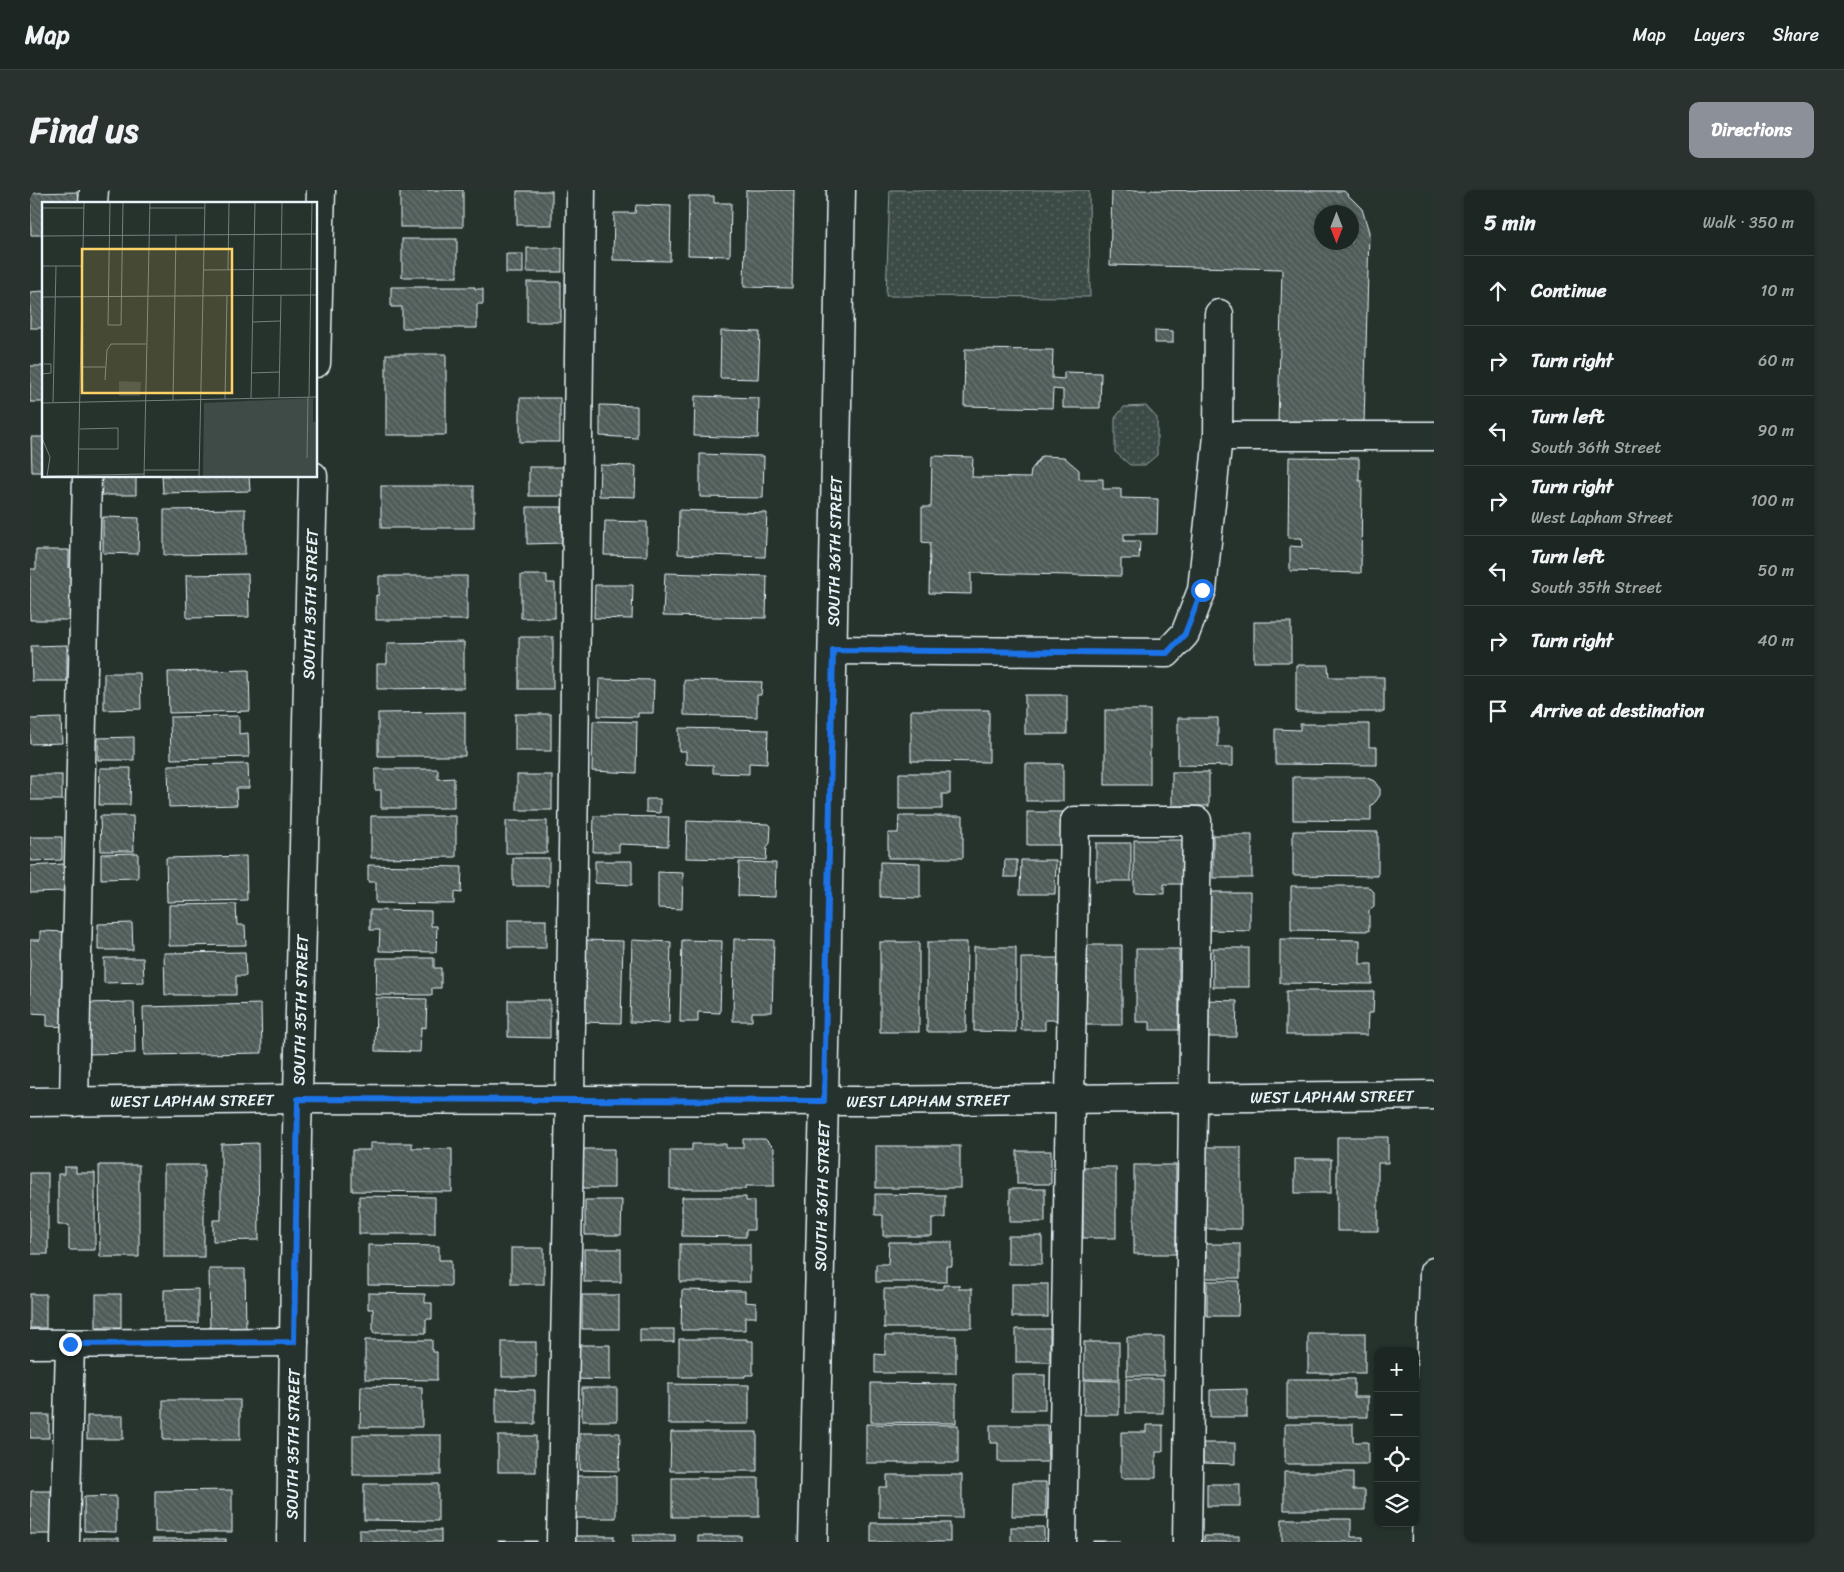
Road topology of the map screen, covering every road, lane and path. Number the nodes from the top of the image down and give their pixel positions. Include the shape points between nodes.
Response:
1 (320, 190) edge
2 (581, 190) edge
3 (841, 190) edge
4 (318, 276) edge
5 (1219, 314) dead end
6 (1218, 436) junction
7 (1434, 436) edge
8 (88, 478) edge
9 (314, 478) edge
10 (833, 650) junction
11 (1434, 1095) edge
12 (1193, 1097) junction
13 (298, 1099) junction
14 (1070, 1099) junction
15 (570, 1101) junction
16 (824, 1101) junction
17 (30, 1102) edge
18 (74, 1102) junction
19 (1434, 1272) edge
20 (294, 1342) junction
21 (30, 1344) edge
22 (70, 1344) junction
23 (1432, 1377) edge
24 (65, 1542) edge
25 (291, 1542) edge
26 (561, 1542) edge
27 (813, 1542) edge
28 (1062, 1542) edge
29 (1187, 1542) edge
30 (1426, 1542) edge

1 - 4 street
2 - 15 street
3 - 10 street, SOUTH 36TH STREET
5 - 6 street
6 - 7 street
6 - 10 street via 1202,590 1185,634 1167,653
8 - 18 street
9 - 13 street, SOUTH 35TH STREET
10 - 16 street, SOUTH 36TH STREET
11 - 12 street, WEST LAPHAM STREET
12 - 14 street, WEST LAPHAM STREET
12 - 14 street via 1197,822 1075,822
12 - 29 street
13 - 15 street, WEST LAPHAM STREET
13 - 18 street, WEST LAPHAM STREET
13 - 20 street, SOUTH 35TH STREET
14 - 16 street, WEST LAPHAM STREET
14 - 28 street
15 - 16 street, WEST LAPHAM STREET
15 - 26 street
16 - 27 street, SOUTH 36TH STREET
17 - 18 street, WEST LAPHAM STREET
19 - 23 street
20 - 22 street
20 - 25 street, SOUTH 35TH STREET
21 - 22 street
22 - 24 street
23 - 30 street

